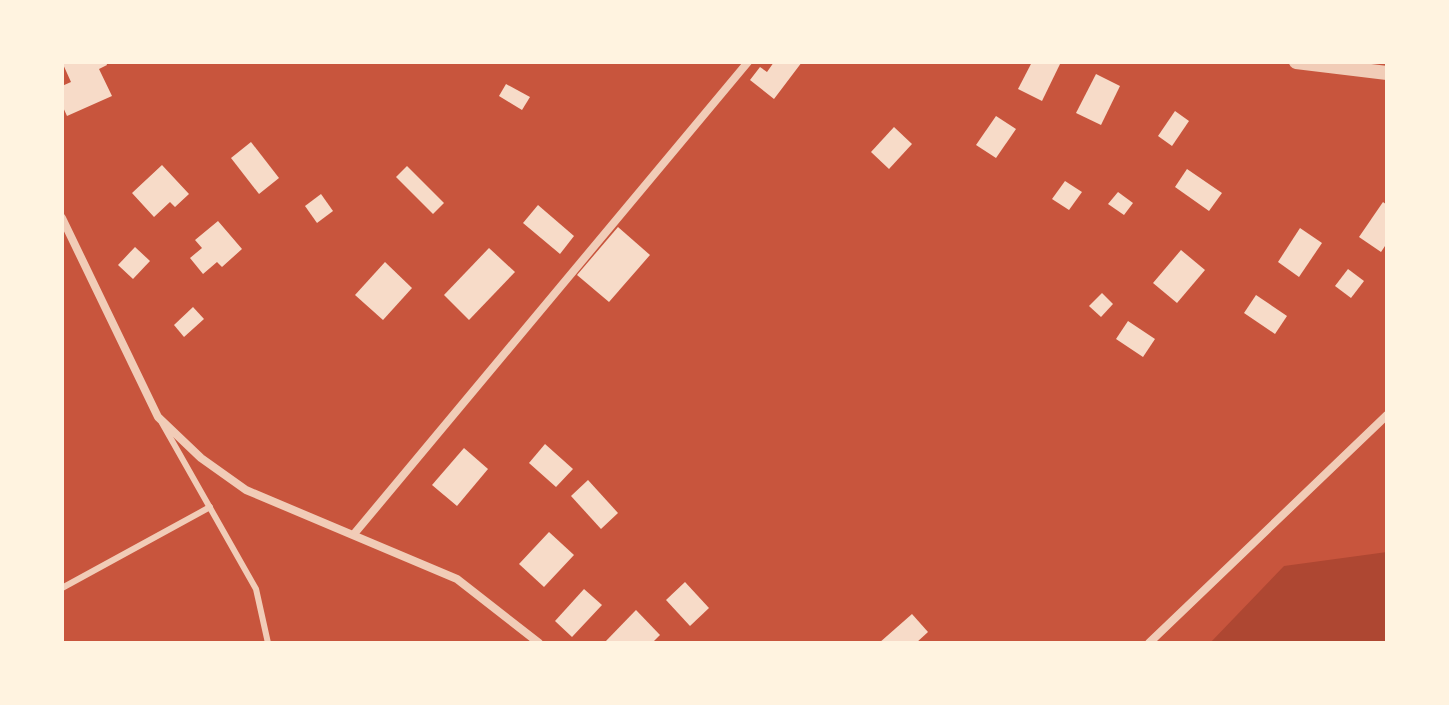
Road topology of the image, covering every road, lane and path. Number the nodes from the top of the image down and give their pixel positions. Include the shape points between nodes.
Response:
1 (748, 62) edge
2 (1296, 62) edge
3 (1387, 73) edge
4 (62, 218) edge
5 (1387, 415) edge
6 (158, 417) junction
7 (210, 507) junction
8 (354, 534) junction
9 (62, 588) edge
10 (268, 643) edge
11 (539, 643) edge
12 (1149, 643) edge

1 - 8 street
2 - 3 street
4 - 6 street
5 - 12 street
6 - 7 lane
6 - 8 street via 201,458 246,490
7 - 9 lane
7 - 10 lane via 256,589
8 - 11 street via 457,579

